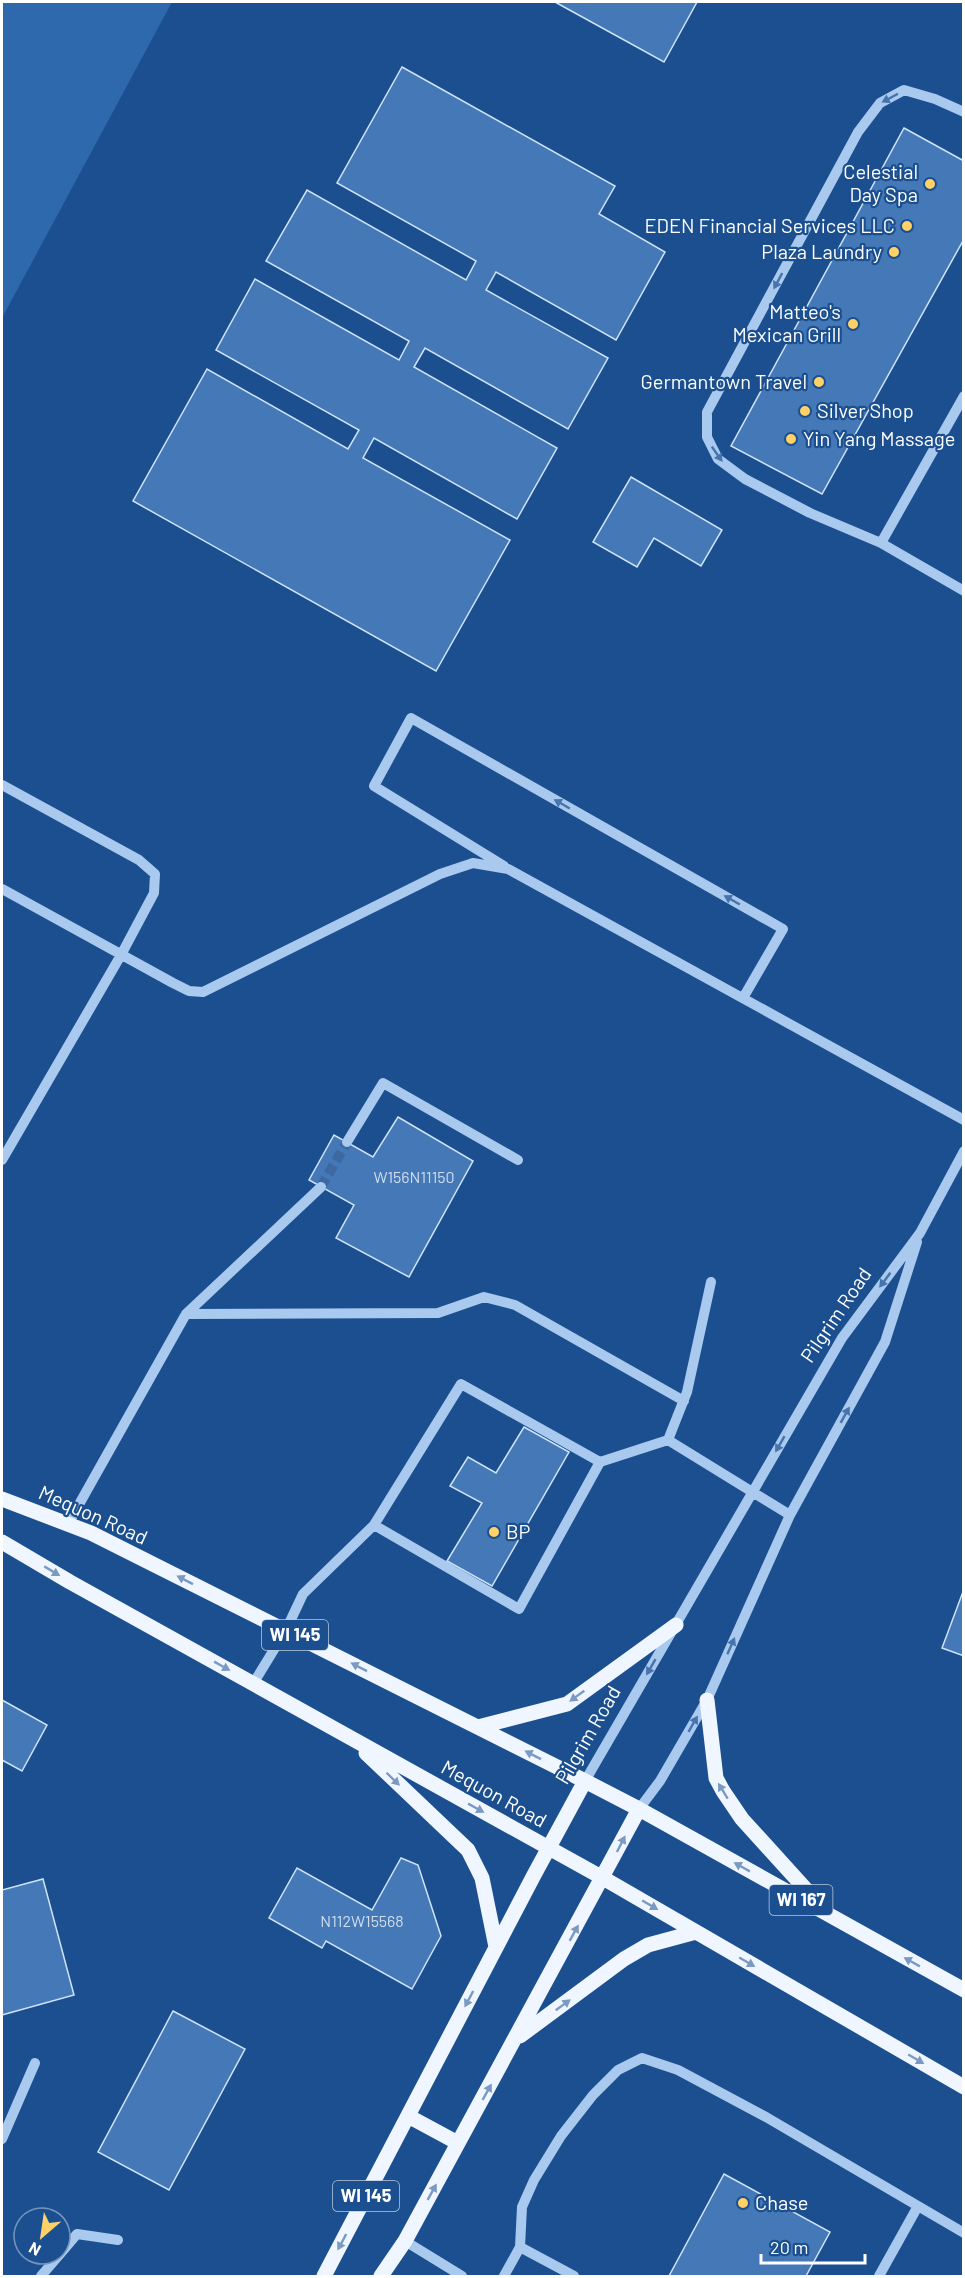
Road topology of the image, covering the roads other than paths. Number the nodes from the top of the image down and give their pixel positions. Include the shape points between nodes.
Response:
1 (963, 112) edge
2 (963, 396) edge
3 (881, 543) junction
4 (963, 591) edge
5 (2, 785) edge
6 (508, 869) junction
7 (2, 889) edge
8 (121, 955) junction
9 (743, 998) junction
10 (963, 1120) edge
11 (347, 1142) tunnel mouth
12 (963, 1151) edge
13 (2, 1160) edge
14 (519, 1160) dead end
15 (321, 1187) tunnel mouth
16 (920, 1233) junction
17 (711, 1282) dead end
18 (186, 1314) junction
19 (684, 1401) junction
20 (668, 1440) junction
21 (600, 1462) junction
22 (752, 1492) junction
23 (2, 1498) edge
24 (790, 1515) junction
25 (68, 1524) junction
26 (374, 1525) junction
27 (2, 1542) edge
28 (676, 1625) junction
29 (286, 1630) junction
30 (253, 1684) junction
31 (707, 1700) junction
32 (477, 1727) junction
33 (351, 1738) junction
34 (585, 1781) junction
35 (639, 1809) junction
36 (548, 1848) junction
37 (603, 1878) junction
38 (829, 1915) junction
39 (696, 1932) junction
40 (496, 1947) junction
41 (963, 1990) edge
42 (516, 2039) junction
43 (35, 2063) dead end
44 (963, 2087) edge
45 (408, 2116) junction
46 (2, 2139) edge
47 (458, 2143) junction
48 (918, 2206) junction
49 (963, 2233) edge
50 (72, 2239) edge
51 (118, 2240) dead end
52 (405, 2241) junction
53 (520, 2247) junction
54 (324, 2277) edge
55 (381, 2277) edge
56 (462, 2277) edge
57 (504, 2277) edge
58 (574, 2277) edge
59 (879, 2277) edge

1 -> 3 street via 904,90 880,103 858,132 707,412 707,437 718,459 736,473 810,513
2 - 3 street
3 - 4 street
5 - 8 street via 139,860 155,874 154,893
6 - 8 street via 473,863 440,874 203,992 189,991
6 - 9 street
9 -> 6 street via 783,929 411,718 374,786
7 - 8 street
8 - 13 street
9 - 10 street
11 - 14 street via 384,1083
12 - 16 street, Pilgrim Road
15 - 18 street
16 -> 22 street, Pilgrim Road via 842,1338
24 -> 16 street, Pilgrim Road via 885,1342
17 - 19 street
18 - 19 street via 438,1313 484,1297 515,1305
18 - 25 street
19 - 20 street
20 - 21 street
20 - 22 street
21 - 26 street via 461,1384
21 - 26 street via 519,1609
22 - 24 street
22 - 28 street, Pilgrim Road
23 - 25 main road, Mequon Road / WI 145
31 -> 24 street, Pilgrim Road
29 -> 25 main road, Mequon Road / WI 145
26 - 29 street via 303,1594
27 -> 30 main road, Mequon Road
28 -> 32 main road via 567,1704
28 -> 34 street, Pilgrim Road
29 - 30 street
32 -> 29 main road, Mequon Road / WI 145
30 - 33 main road, Mequon Road
35 -> 31 street, Pilgrim Road
38 -> 31 main road via 742,1819 723,1791 716,1778
34 -> 32 main road, Mequon Road / WI 145
33 -> 36 main road, Mequon Road
33 -> 40 main road via 468,1850 482,1878
34 - 35 main road, Mequon Road / WI 145
34 - 36 main road, Pilgrim Road
37 -> 35 main road, Pilgrim Road / WI 145
38 -> 35 main road, Mequon Road / WI 167
36 - 37 main road, Mequon Road
36 - 40 main road, Pilgrim Road
37 -> 39 main road, Mequon Road
42 -> 37 main road, Pilgrim Road / WI 145
41 -> 38 main road, Mequon Road / WI 167
42 -> 39 main road via 624,1959 648,1945
39 -> 44 main road, Mequon Road
40 -> 45 main road, Pilgrim Road / WI 145
47 -> 42 main road, Pilgrim Road / WI 145
43 - 46 street
45 - 47 main road
45 -> 54 main road, Pilgrim Road / WI 145
52 -> 47 main road, Pilgrim Road / WI 145
48 - 49 street
48 - 53 street via 766,2117 678,2070 642,2058 618,2070 561,2136 522,2207
48 - 59 street
50 - 51 street via 76,2234
52 - 55 main road, Pilgrim Road / WI 145
52 - 56 street
53 - 57 street
53 - 58 street

